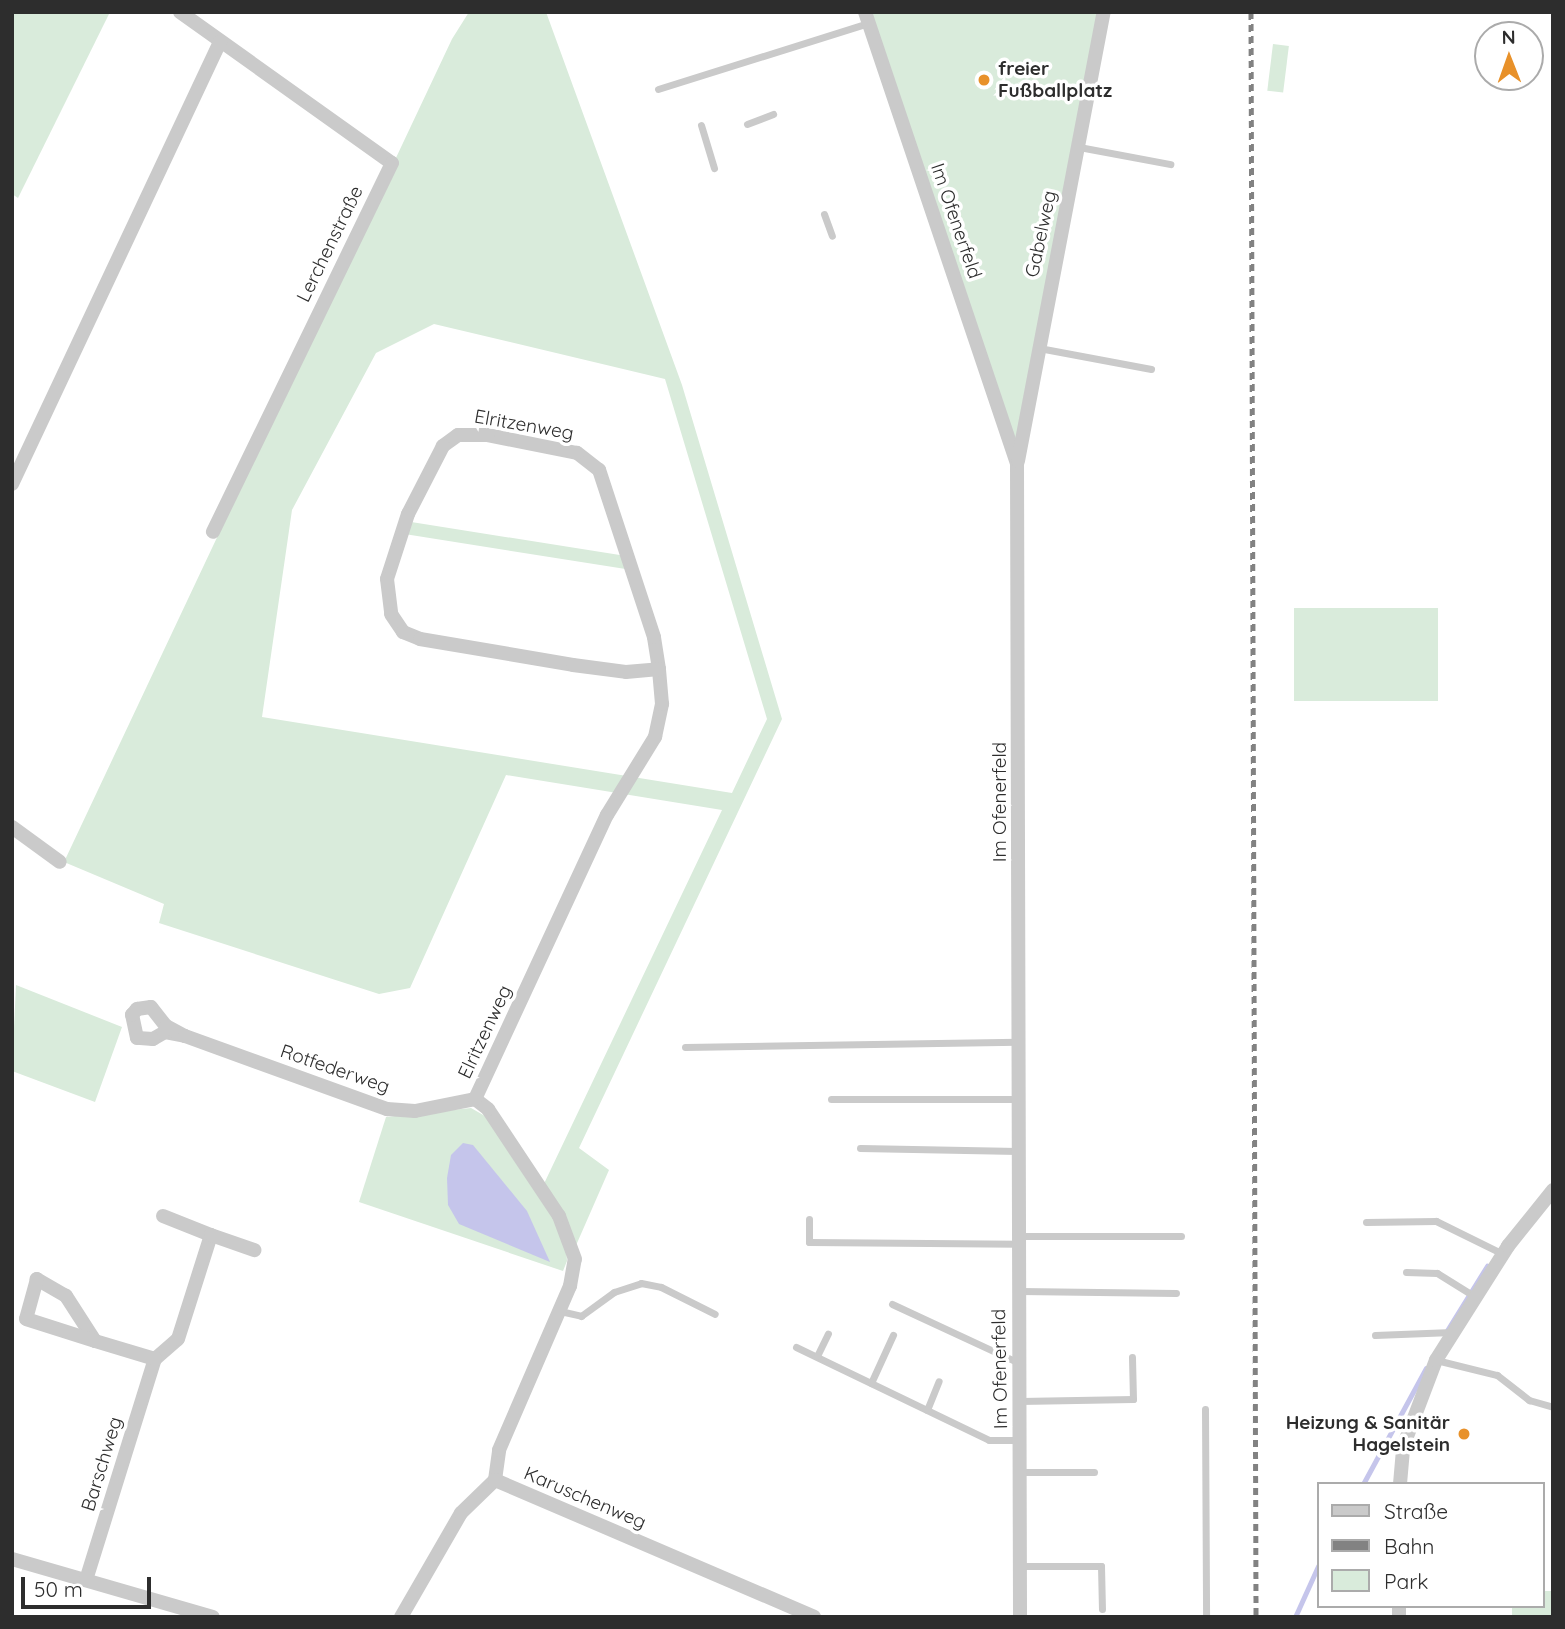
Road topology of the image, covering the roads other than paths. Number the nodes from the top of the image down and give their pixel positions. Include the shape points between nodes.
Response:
1 (180, 12) edge
2 (1104, 12) edge
3 (867, 17) edge
4 (220, 41) junction
5 (658, 89) dead end
6 (773, 114) dead end
7 (747, 124) dead end
8 (701, 125) dead end
9 (1078, 147) junction
10 (1170, 164) dead end
11 (714, 168) dead end
12 (824, 214) dead end
13 (832, 236) dead end
14 (1039, 348) junction
15 (1152, 369) dead end
16 (1017, 464) junction
17 (12, 484) edge
18 (213, 532) dead end
19 (659, 668) junction
20 (12, 827) edge
21 (60, 862) dead end
22 (185, 1036) dead end
23 (1020, 1042) junction
24 (685, 1047) dead end
25 (831, 1098) dead end
26 (475, 1099) junction
27 (1021, 1099) junction
28 (860, 1148) dead end
29 (1020, 1151) junction
30 (1553, 1190) edge
31 (163, 1216) dead end
32 (809, 1219) dead end
33 (1366, 1222) dead end
34 (211, 1235) junction
35 (1181, 1236) dead end
36 (1020, 1240) junction
37 (254, 1250) dead end
38 (1503, 1254) junction
39 (1406, 1272) dead end
40 (1019, 1291) junction
41 (1176, 1293) dead end
42 (1474, 1296) junction
43 (892, 1304) dead end
44 (559, 1311) junction
45 (715, 1314) dead end
46 (1452, 1332) junction
47 (828, 1333) dead end
48 (893, 1335) dead end
49 (1375, 1335) dead end
50 (95, 1341) junction
51 (796, 1347) dead end
52 (817, 1356) junction
53 (1132, 1357) dead end
54 (155, 1359) junction
55 (1436, 1360) junction
56 (1020, 1363) junction
57 (939, 1381) dead end
58 (871, 1383) junction
59 (1020, 1401) junction
60 (1553, 1407) edge
61 (1205, 1409) dead end
62 (927, 1410) junction
63 (1020, 1440) junction
64 (1021, 1472) junction
65 (1094, 1472) dead end
66 (495, 1480) junction
67 (1400, 1482) edge
68 (12, 1559) edge
69 (1020, 1566) junction
70 (86, 1580) junction
71 (1102, 1609) dead end
72 (213, 1617) edge
73 (401, 1617) edge
74 (814, 1617) edge
75 (1020, 1617) edge
76 (1206, 1617) edge

1 - 4 street, Lerchenstraße
2 - 9 street, Gabelweg
3 - 5 lane
3 - 16 street, Im Ofenerfeld
4 - 17 street
4 - 18 street, Lerchenstraße via 391,163
6 - 7 lane
8 - 11 lane
9 - 10 lane
9 - 14 street, Gabelweg
12 - 13 lane
14 - 15 lane
14 - 16 street, Gabelweg
16 - 23 street, Im Ofenerfeld
19 - 19 street, Elritzenweg via 654,636 600,470 577,453 488,435 458,435 443,446 408,514 387,579 391,614 402,632 573,665 626,672
19 - 26 street, Elritzenweg via 662,704 655,737 607,816
20 - 21 street
22 - 26 street, Rotfederweg via 387,1109 415,1111
23 - 24 lane
23 - 27 street, Im Ofenerfeld
25 - 27 lane
26 - 44 street, Elritzenweg via 488,1110 566,1229 574,1272
27 - 29 street, Im Ofenerfeld
28 - 29 lane
29 - 36 street, Im Ofenerfeld
30 - 38 street
31 - 34 street
32 - 36 lane via 809,1242
33 - 38 lane via 1436,1221
34 - 37 street
34 - 54 street, Barschweg via 178,1339
35 - 36 lane
36 - 40 street, Im Ofenerfeld
38 - 42 street
39 - 42 lane via 1437,1273
40 - 41 lane
40 - 56 street, Im Ofenerfeld
42 - 46 street
43 - 56 lane
44 - 45 lane via 581,1316 614,1292 641,1283 661,1287
44 - 66 street, Elritzenweg via 499,1450
46 - 49 lane
46 - 55 street
47 - 52 lane
48 - 58 lane
50 - 50 street via 66,1296 37,1279 26,1319
50 - 54 street
51 - 52 lane
52 - 58 lane
53 - 59 lane via 1132,1399
54 - 70 street, Barschweg
55 - 60 lane via 1497,1374 1529,1400
55 - 67 street via 1403,1447
56 - 59 street, Im Ofenerfeld
57 - 62 lane
58 - 62 lane
59 - 63 street, Im Ofenerfeld
61 - 76 lane
62 - 63 lane via 989,1440
63 - 64 street, Im Ofenerfeld
64 - 65 lane
64 - 69 street, Im Ofenerfeld
66 - 73 street, Karuschenweg via 461,1513
66 - 74 street, Karuschenweg
68 - 70 street
69 - 71 lane via 1101,1566
69 - 75 street, Im Ofenerfeld
70 - 72 street

